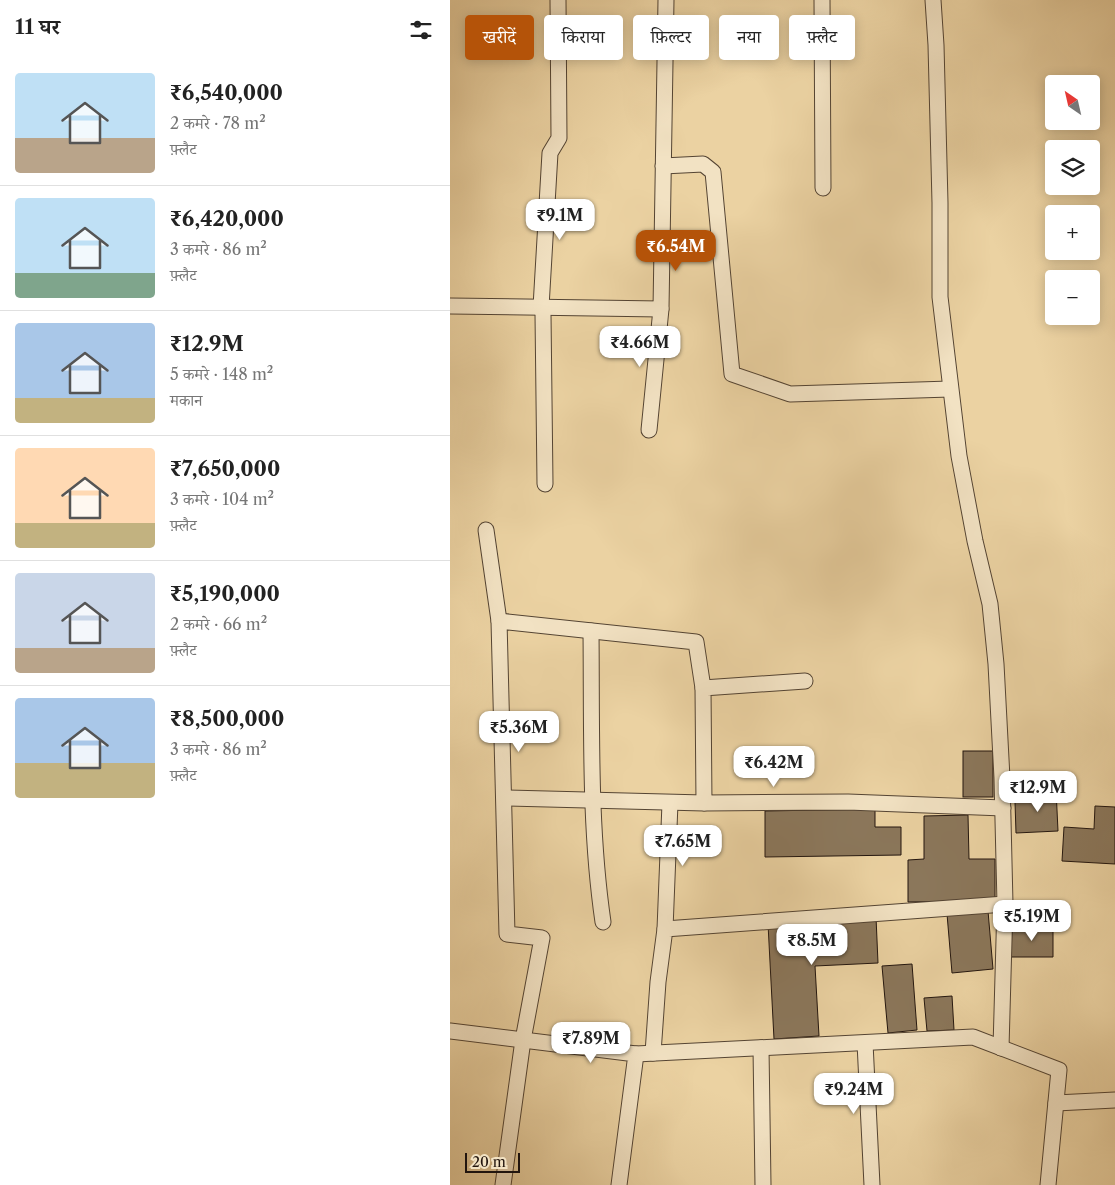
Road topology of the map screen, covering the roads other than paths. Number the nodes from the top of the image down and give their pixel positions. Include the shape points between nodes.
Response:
1 (558, 0) edge
2 (666, 0) edge
3 (822, 0) edge
4 (933, 0) edge
5 (663, 166) junction
6 (823, 188) dead end
7 (450, 306) edge
8 (541, 307) junction
9 (660, 309) junction
10 (950, 389) junction
11 (650, 430) dead end
12 (545, 484) dead end
13 (486, 530) dead end
14 (500, 621) junction
15 (591, 631) junction
16 (805, 681) dead end
17 (703, 688) junction
18 (505, 798) junction
19 (593, 801) junction
20 (670, 803) junction
21 (704, 803) junction
22 (1003, 808) junction
23 (1005, 904) junction
24 (603, 922) dead end
25 (665, 929) junction
26 (450, 1031) edge
27 (523, 1040) junction
28 (865, 1043) junction
29 (761, 1048) junction
30 (1001, 1048) junction
31 (653, 1053) junction
32 (636, 1054) junction
33 (1115, 1100) edge
34 (1056, 1103) junction
35 (503, 1185) edge
36 (619, 1185) edge
37 (763, 1185) edge
38 (872, 1185) edge
39 (1048, 1185) edge

1 - 8 street via 560,138 550,154
2 - 5 street
3 - 6 street
4 - 10 street via 940,297
5 - 9 street
5 - 10 street via 703,164 713,172 732,374 790,394
7 - 8 street
8 - 9 street
8 - 12 street
9 - 11 street
10 - 22 street via 959,456 990,604
13 - 14 street
14 - 15 street
14 - 18 street
15 - 17 street via 696,642
15 - 19 street
16 - 17 street
17 - 21 street
18 - 19 street
18 - 27 street via 507,934 542,938
19 - 20 street
19 - 24 street
20 - 21 street
20 - 25 street
21 - 22 street via 848,802
22 - 23 street
23 - 25 street
23 - 30 street
25 - 31 street
26 - 27 street
27 - 32 street
27 - 35 street
28 - 29 street
28 - 30 street via 974,1037
28 - 38 street
29 - 31 street
29 - 37 street
30 - 34 street via 1060,1070
31 - 32 street
32 - 36 street
33 - 34 street
34 - 39 street

